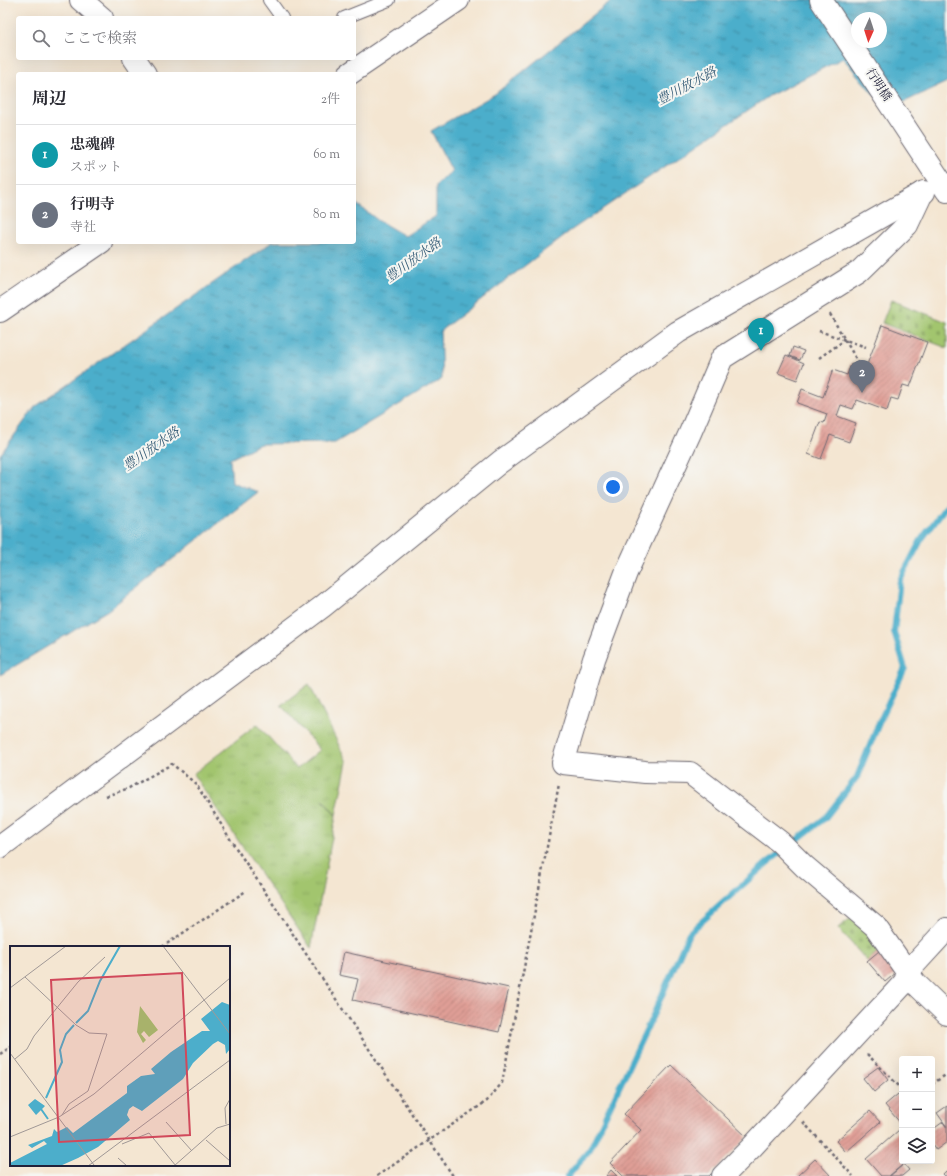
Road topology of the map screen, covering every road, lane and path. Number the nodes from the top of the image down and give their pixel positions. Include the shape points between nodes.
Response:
1 (81, 0) edge
2 (269, 0) edge
3 (389, 0) edge
4 (458, 0) edge
5 (821, 0) edge
6 (100, 16) edge
7 (281, 16) edge
8 (349, 16) edge
9 (135, 60) edge
10 (144, 72) edge
11 (352, 72) edge
12 (943, 182) edge
13 (922, 193) junction
14 (98, 244) edge
15 (0, 311) edge
16 (826, 312) dead end
17 (819, 330) dead end
18 (845, 340) junction
19 (866, 347) dead end
20 (819, 358) dead end
21 (859, 364) dead end
22 (563, 763) junction
23 (100, 799) dead end
24 (0, 846) edge
25 (246, 891) dead end
26 (947, 929) edge
27 (164, 946) edge
28 (909, 974) junction
29 (947, 1014) edge
30 (10, 1047) edge
31 (0, 1054) edge
32 (866, 1054) dead end
33 (947, 1074) edge
34 (935, 1082) edge
35 (899, 1086) edge
36 (800, 1118) dead end
37 (429, 1140) junction
38 (377, 1176) edge
39 (453, 1176) edge
40 (723, 1176) edge
41 (853, 1176) edge

1 - 6 street
2 - 7 lane
3 - 8 lane
4 - 11 street
5 - 12 street, 行明橋
9 - 10 street
12 - 13 street
13 - 22 street via 907,225 860,272 722,358 626,572 594,659
13 - 24 street via 678,332 500,462 322,607
14 - 15 street
16 - 18 path via 830,313
17 - 18 path
18 - 19 path
18 - 20 path
18 - 21 path
22 - 28 street via 645,772 690,773 787,849 875,926
22 - 37 path via 502,1083 487,1101
23 - 37 path via 129,788 172,764 196,784 236,849
25 - 27 path
26 - 28 street via 913,966
28 - 29 street
28 - 40 street via 904,983
30 - 31 path
32 - 35 path
33 - 34 path
36 - 41 path
37 - 38 path
37 - 39 path

